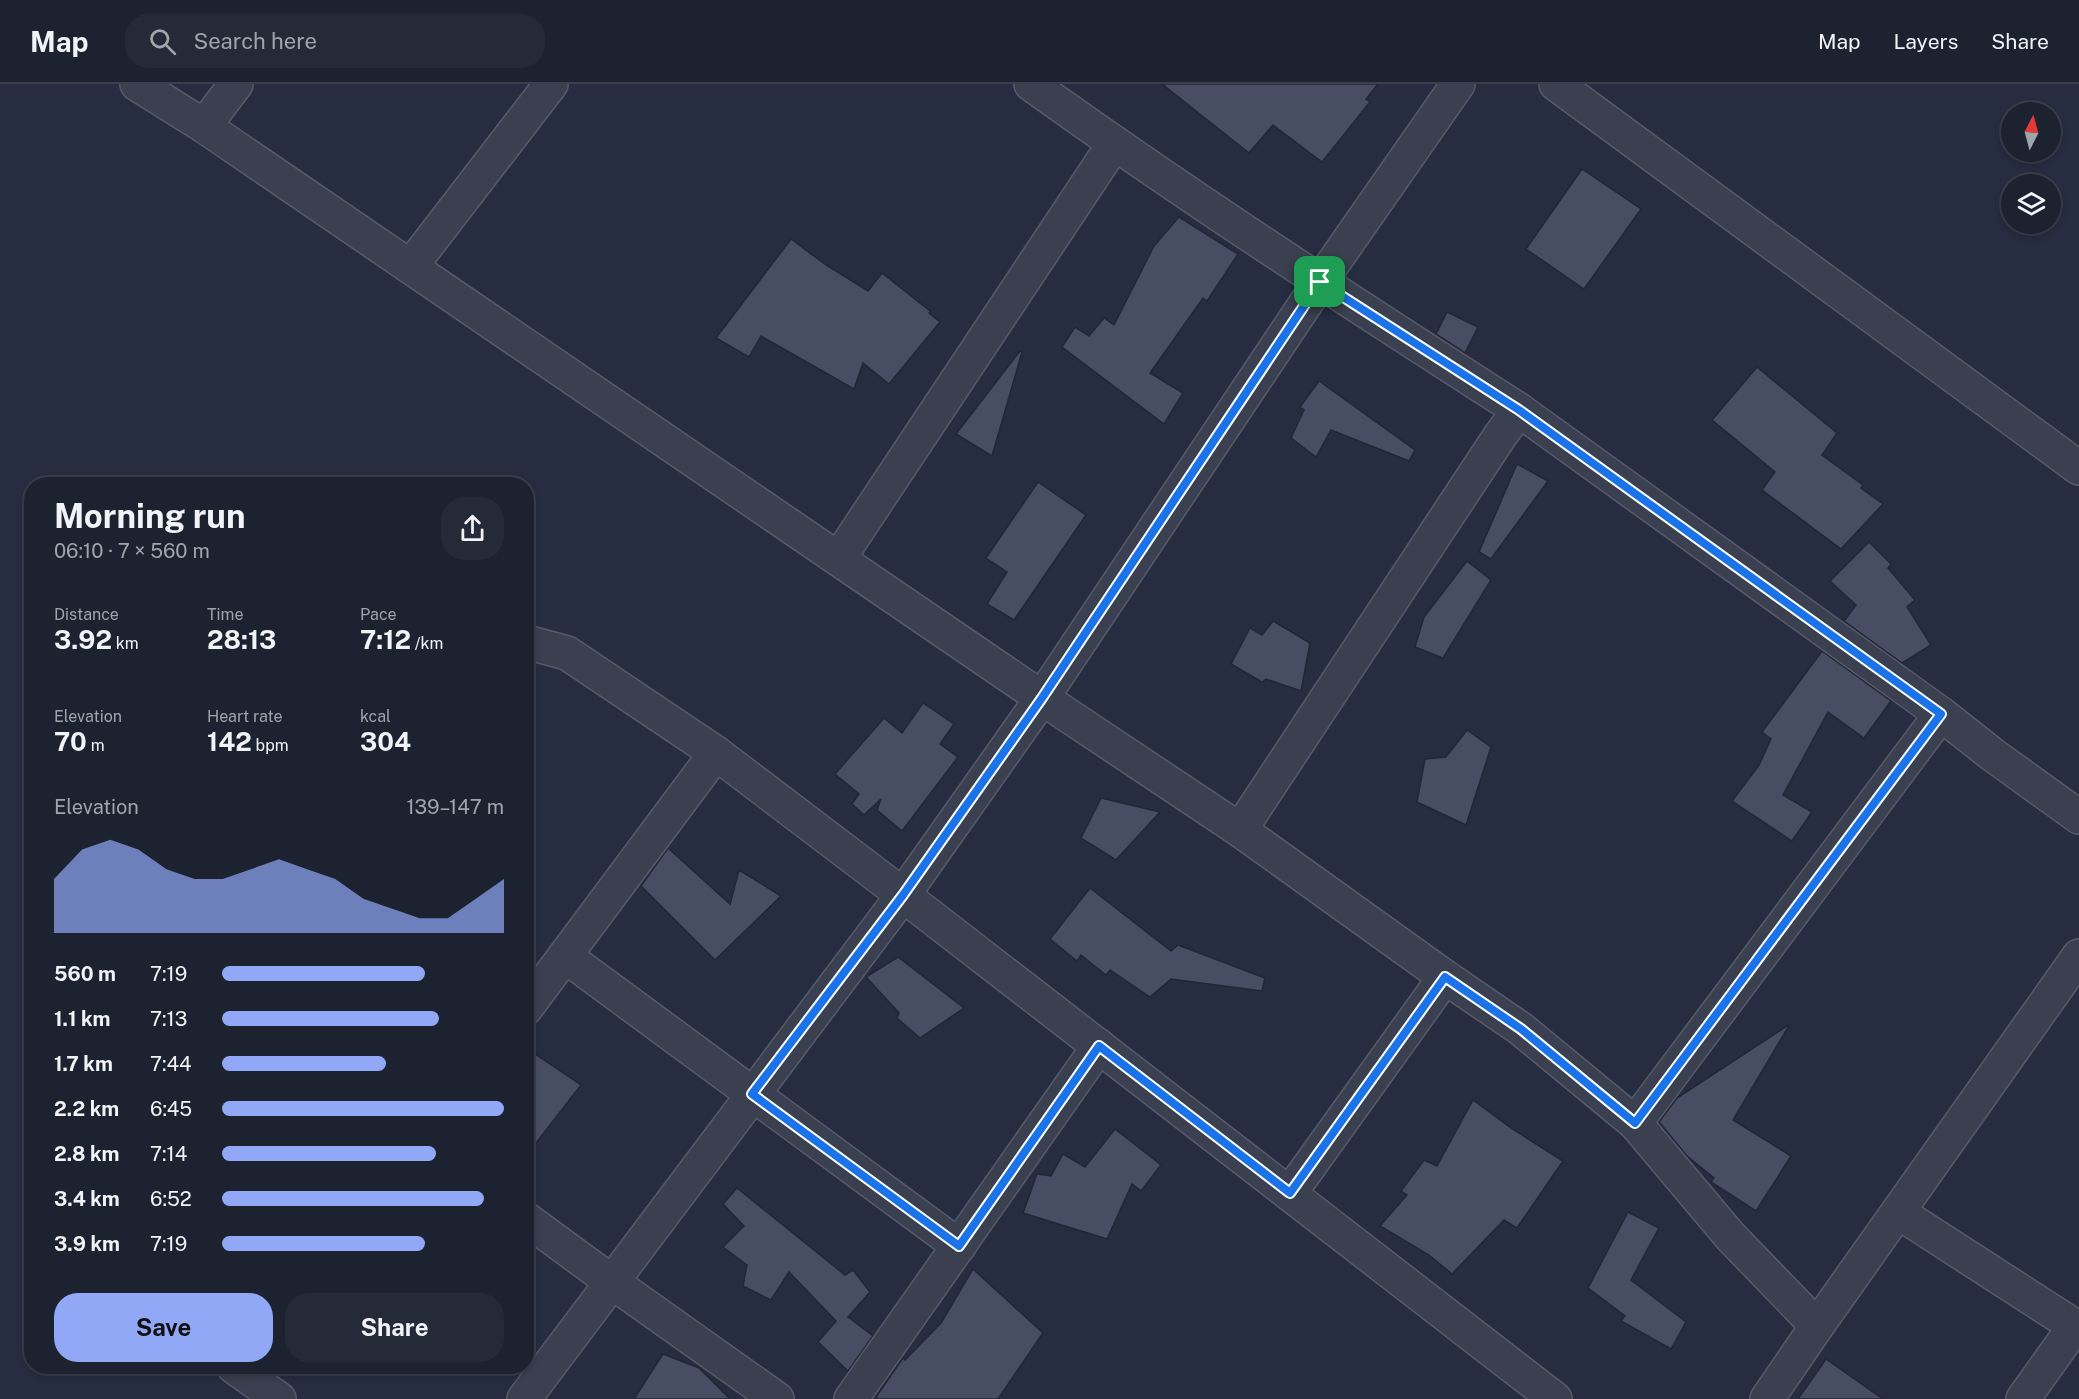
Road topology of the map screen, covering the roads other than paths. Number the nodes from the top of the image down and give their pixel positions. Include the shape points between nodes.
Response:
1 (137, 84) edge
2 (236, 84) edge
3 (550, 84) edge
4 (1031, 84) edge
5 (1458, 84) edge
6 (1556, 84) edge
7 (204, 126) junction
8 (1114, 144) junction
9 (411, 266) junction
10 (1320, 282) junction
11 (1519, 410) junction
12 (2079, 468) edge
13 (839, 558) junction
14 (534, 644) edge
15 (1042, 698) junction
16 (1941, 714) junction
17 (716, 753) junction
18 (2079, 817) edge
19 (1240, 830) junction
20 (903, 895) junction
21 (565, 956) junction
22 (2079, 956) edge
23 (1445, 977) junction
24 (534, 997) edge
25 (1099, 1046) junction
26 (752, 1094) junction
27 (1635, 1123) junction
28 (1290, 1193) junction
29 (1898, 1212) junction
30 (534, 1225) edge
31 (959, 1246) junction
32 (612, 1282) junction
33 (1817, 1326) junction
34 (2077, 1327) edge
35 (244, 1374) edge
36 (279, 1399) edge
37 (524, 1399) edge
38 (777, 1399) edge
39 (851, 1399) edge
40 (1555, 1399) edge
41 (1767, 1399) edge
42 (2023, 1399) edge

1 - 7 street
2 - 7 street
3 - 9 street
4 - 8 street
5 - 10 street
6 - 12 street
7 - 9 street
8 - 10 street
8 - 13 street
9 - 13 street
10 - 11 street
10 - 15 street
11 - 16 street
11 - 19 street
13 - 15 street
14 - 17 street via 567,653
15 - 19 street
15 - 20 street
16 - 18 street
16 - 27 street
17 - 20 street
17 - 21 street
19 - 23 street
20 - 25 street
20 - 26 street
21 - 24 street
21 - 26 street
22 - 29 street
23 - 27 street via 1521,1029
23 - 28 street
25 - 28 street
25 - 31 street
26 - 31 street
26 - 32 street
27 - 33 street via 1731,1236
28 - 40 street
29 - 33 street
29 - 34 street
30 - 32 street
31 - 39 street
32 - 37 street
32 - 38 street
33 - 41 street
34 - 42 street
35 - 36 street

